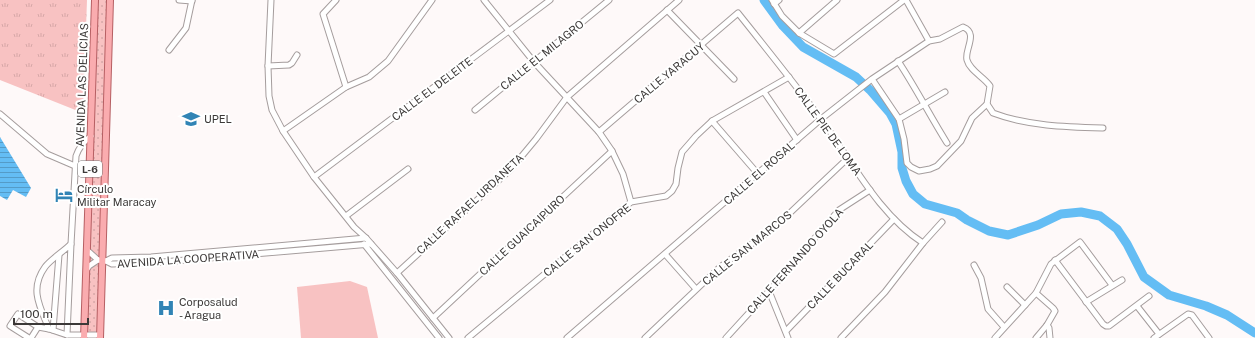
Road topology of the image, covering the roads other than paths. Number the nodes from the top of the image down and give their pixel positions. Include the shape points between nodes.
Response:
1 (95, 0) edge
2 (110, 0) edge
3 (179, 0) edge
4 (192, 0) edge
5 (271, 0) edge
6 (336, 0) edge
7 (432, 0) edge
8 (484, 0) edge
9 (550, 0) edge
10 (609, 0) edge
11 (679, 0) edge
12 (779, 0) edge
13 (837, 0) edge
14 (905, 0) edge
15 (773, 2) edge
16 (667, 10) junction
17 (738, 13) joint
18 (509, 32) junction
19 (799, 33) junction
20 (929, 41) junction
21 (700, 46) junction
22 (169, 50) dead end
23 (297, 55) dead end
24 (534, 62) junction
25 (898, 62) junction
26 (268, 66) junction
27 (789, 77) junction
28 (734, 79) dead end
29 (869, 81) junction
30 (346, 87) junction
31 (764, 92) junction
32 (945, 92) dead end
33 (567, 97) junction
34 (987, 104) junction
35 (924, 105) junction
36 (475, 110) dead end
37 (0, 114) edge
38 (821, 119) junction
39 (899, 119) junction
40 (712, 122) junction
41 (1103, 128) dead end
42 (283, 131) junction
43 (599, 132) junction
44 (91, 136) junction
45 (797, 140) junction
46 (947, 143) dead end
47 (612, 151) junction
48 (848, 158) junction
49 (75, 166) junction
50 (408, 169) dead end
51 (758, 174) junction
52 (314, 177) junction
53 (870, 190) junction
54 (631, 202) junction
55 (346, 216) junction
56 (894, 219) junction
57 (942, 222) dead end
58 (354, 227) junction
59 (366, 238) junction
60 (359, 239) junction
61 (71, 244) junction
62 (372, 244) junction
63 (923, 244) junction
64 (365, 245) junction
65 (87, 250) junction
66 (665, 254) junction
67 (59, 255) junction
68 (1055, 260) junction
69 (102, 261) junction
70 (974, 265) dead end
71 (87, 269) junction
72 (397, 272) junction
73 (1122, 280) dead end
74 (1112, 284) junction
75 (1007, 287) dead end
76 (696, 289) junction
77 (769, 291) junction
78 (1036, 293) junction
79 (1149, 296) dead end
80 (1086, 302) junction
81 (1025, 305) junction
82 (1137, 306) junction
83 (433, 318) junction
84 (1047, 325) junction
85 (38, 327) junction
86 (1004, 327) junction
87 (51, 330) junction
88 (786, 332) junction
89 (1159, 334) junction
90 (67, 336) edge
91 (84, 336) edge
92 (100, 336) edge
93 (30, 338) edge
94 (439, 338) edge
95 (449, 338) edge
96 (468, 338) edge
97 (567, 338) edge
98 (645, 338) edge
99 (726, 338) edge
100 (788, 338) edge
101 (841, 338) edge
102 (995, 338) edge
103 (1036, 338) edge
104 (1050, 338) edge
105 (1154, 338) edge
106 (1209, 338) edge

1 - 44 main road, AVENIDA LAS DELICIAS / L-6
2 - 69 main road, L-6
3 - 4 street
4 - 22 street via 186,28
5 - 26 street
6 - 30 street via 322,14
7 - 30 street via 388,61 369,77
8 - 18 street
9 - 18 street, CALLE EL DELEITE
10 - 24 street, CALLE EL MILAGRO
11 - 16 street, CALLE RAFAEL URDANETA
12 - 15 street
13 - 19 street
14 - 19 street via 834,54
14 - 20 street
15 - 19 street via 782,16
16 - 21 street
16 - 33 street, CALLE RAFAEL URDANETA
17 - 21 street, CALLE YARACUY
17 - 27 street, CALLE PIE DE LOMA
18 - 24 street
18 - 52 street, CALLE EL DELEITE
20 - 25 street, CALLE EL ROSAL
20 - 34 street, CALLE EL ROSAL via 966,28 970,33 967,62 990,86
21 - 28 street
21 - 43 street, CALLE YARACUY
23 - 26 street via 289,65
24 - 33 street
24 - 36 street, CALLE EL MILAGRO
25 - 29 street, CALLE EL ROSAL
25 - 35 street
26 - 42 street via 272,110
27 - 31 street, CALLE SAN ONOFRE
27 - 38 street, CALLE PIE DE LOMA
29 - 38 street, CALLE EL ROSAL
29 - 39 street
30 - 42 street
31 - 40 street, CALLE SAN ONOFRE
31 - 45 street
32 - 35 street
33 - 43 street
33 - 72 street, CALLE RAFAEL URDANETA via 511,169
34 - 39 street via 972,118 961,140 937,166 919,171 907,163
34 - 41 street via 992,113 1019,120 1059,126
35 - 39 street
35 - 46 street
37 - 49 street via 47,154
38 - 45 street, CALLE EL ROSAL
38 - 48 street, CALLE PIE DE LOMA
40 - 51 street
40 - 54 street, CALLE SAN ONOFRE via 682,152 672,192 666,196
42 - 52 street
43 - 47 street
44 - 49 street via 79,148
44 - 65 main road, AVENIDA LAS DELICIAS / L-6
45 - 51 street, CALLE EL ROSAL
47 - 54 street via 623,174
47 - 83 street, CALLE GUAICAIPURO
48 - 53 street, CALLE PIE DE LOMA
48 - 76 street, CALLE SAN MARCOS via 775,228 720,267
49 - 61 street
50 - 55 street
51 - 66 street, CALLE EL ROSAL
52 - 55 street
53 - 56 street, CALLE PIE DE LOMA
53 - 77 street, CALLE FERNANDO OYOLA via 839,210
54 - 96 street, CALLE SAN ONOFRE
55 - 58 street
56 - 63 street, CALLE PIE DE LOMA
56 - 88 street, CALLE BUCARAL
57 - 63 street
58 - 59 street
58 - 60 street
59 - 60 street, AVENIDA LA COOPERATIVA
59 - 62 street
60 - 64 street
60 - 69 street, AVENIDA LA COOPERATIVA via 112,258
61 - 67 street
61 - 90 street
62 - 64 street, AVENIDA LA COOPERATIVA
62 - 72 street
63 - 101 street via 886,292
64 - 69 street, AVENIDA LA COOPERATIVA via 151,263 112,264
64 - 94 street
65 - 69 street
65 - 71 main road, AVENIDA LAS DELICIAS / L-6
66 - 76 street
66 - 97 street, CALLE EL ROSAL
67 - 87 street
67 - 87 street via 45,266 38,280 37,300
68 - 74 street via 1080,242
68 - 78 street
68 - 80 street
69 - 71 street
69 - 92 main road, L-6
70 - 86 street via 981,278 988,309
71 - 91 main road, AVENIDA LAS DELICIAS / L-6
72 - 83 street
73 - 74 street
74 - 80 street
75 - 81 street
76 - 98 street, CALLE SAN MARCOS
77 - 88 street
77 - 99 street, CALLE FERNANDO OYOLA
78 - 81 street
78 - 84 street via 1054,309
79 - 82 street
80 - 82 street via 1106,326
81 - 86 street
82 - 89 street
83 - 95 street
84 - 103 street
84 - 104 street
85 - 87 street
85 - 93 street
85 - 93 street via 18,314 10,326
86 - 102 street
87 - 90 street
88 - 100 street
89 - 105 street
89 - 106 street via 1190,314
90 - 91 street
91 - 92 street

